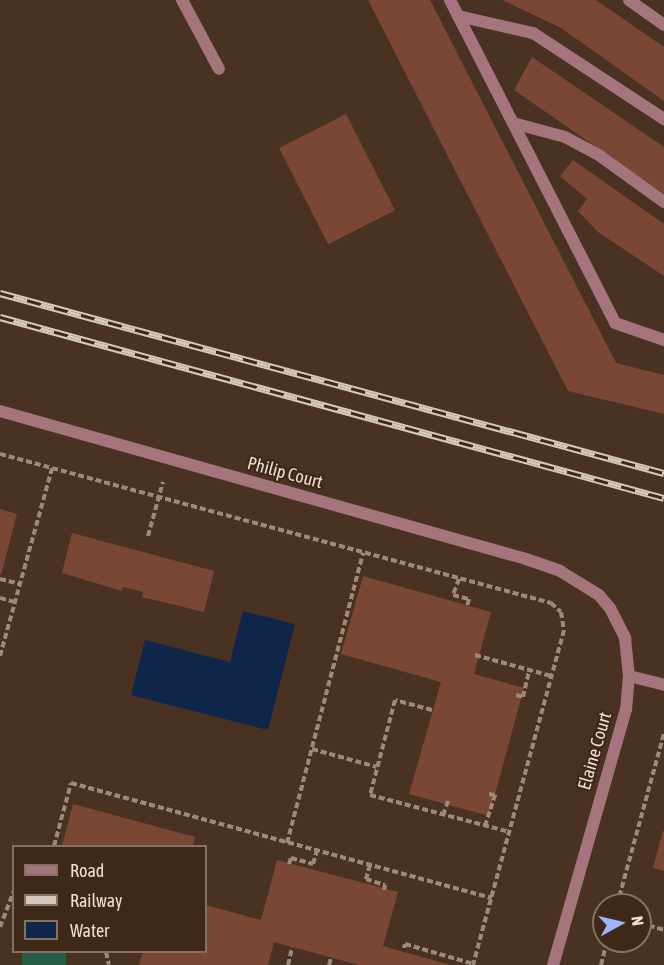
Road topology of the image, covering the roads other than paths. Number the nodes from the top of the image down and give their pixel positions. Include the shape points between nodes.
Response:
1 (182, 0) edge
2 (450, 0) edge
3 (629, 0) edge
4 (458, 16) junction
5 (664, 25) edge
6 (219, 69) dead end
7 (664, 119) edge
8 (513, 123) junction
9 (664, 202) edge
10 (664, 340) edge
11 (0, 411) edge
12 (560, 571) joint
13 (629, 676) junction
14 (664, 685) edge
15 (553, 965) edge

1 - 6 street
2 - 4 street
3 - 5 street
4 - 7 street via 533,33
4 - 8 street
8 - 9 street via 573,142
8 - 10 street via 615,323
11 - 12 street, Philip Court
12 - 13 street, Elaine Court via 584,584 610,608 625,638
13 - 14 street
13 - 15 street, Elaine Court via 626,709

